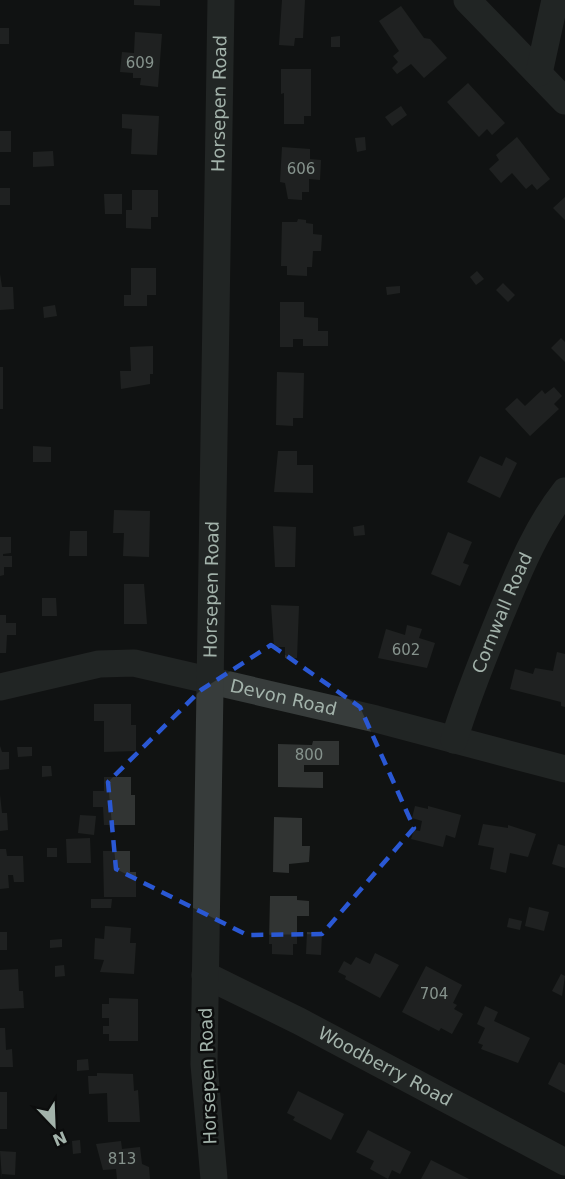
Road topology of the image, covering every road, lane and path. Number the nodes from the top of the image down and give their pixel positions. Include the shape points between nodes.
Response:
1 (221, 0) edge
2 (467, 0) edge
3 (555, 0) edge
4 (539, 73) junction
5 (565, 101) edge
6 (565, 491) edge
7 (210, 680) junction
8 (0, 687) edge
9 (454, 740) junction
10 (565, 769) edge
11 (205, 975) junction
12 (565, 1162) edge
13 (214, 1179) edge

1 - 7 street, Horsepen Road
2 - 4 street
3 - 4 street
4 - 5 street
6 - 9 street, Cornwall Road via 536,534 515,580 468,694
7 - 8 street, Devon Road via 162,668 118,663
7 - 9 street, Devon Road
7 - 11 street, Horsepen Road
9 - 10 street, Devon Road
11 - 12 street, Woodberry Road
11 - 13 street, Horsepen Road via 204,1064

